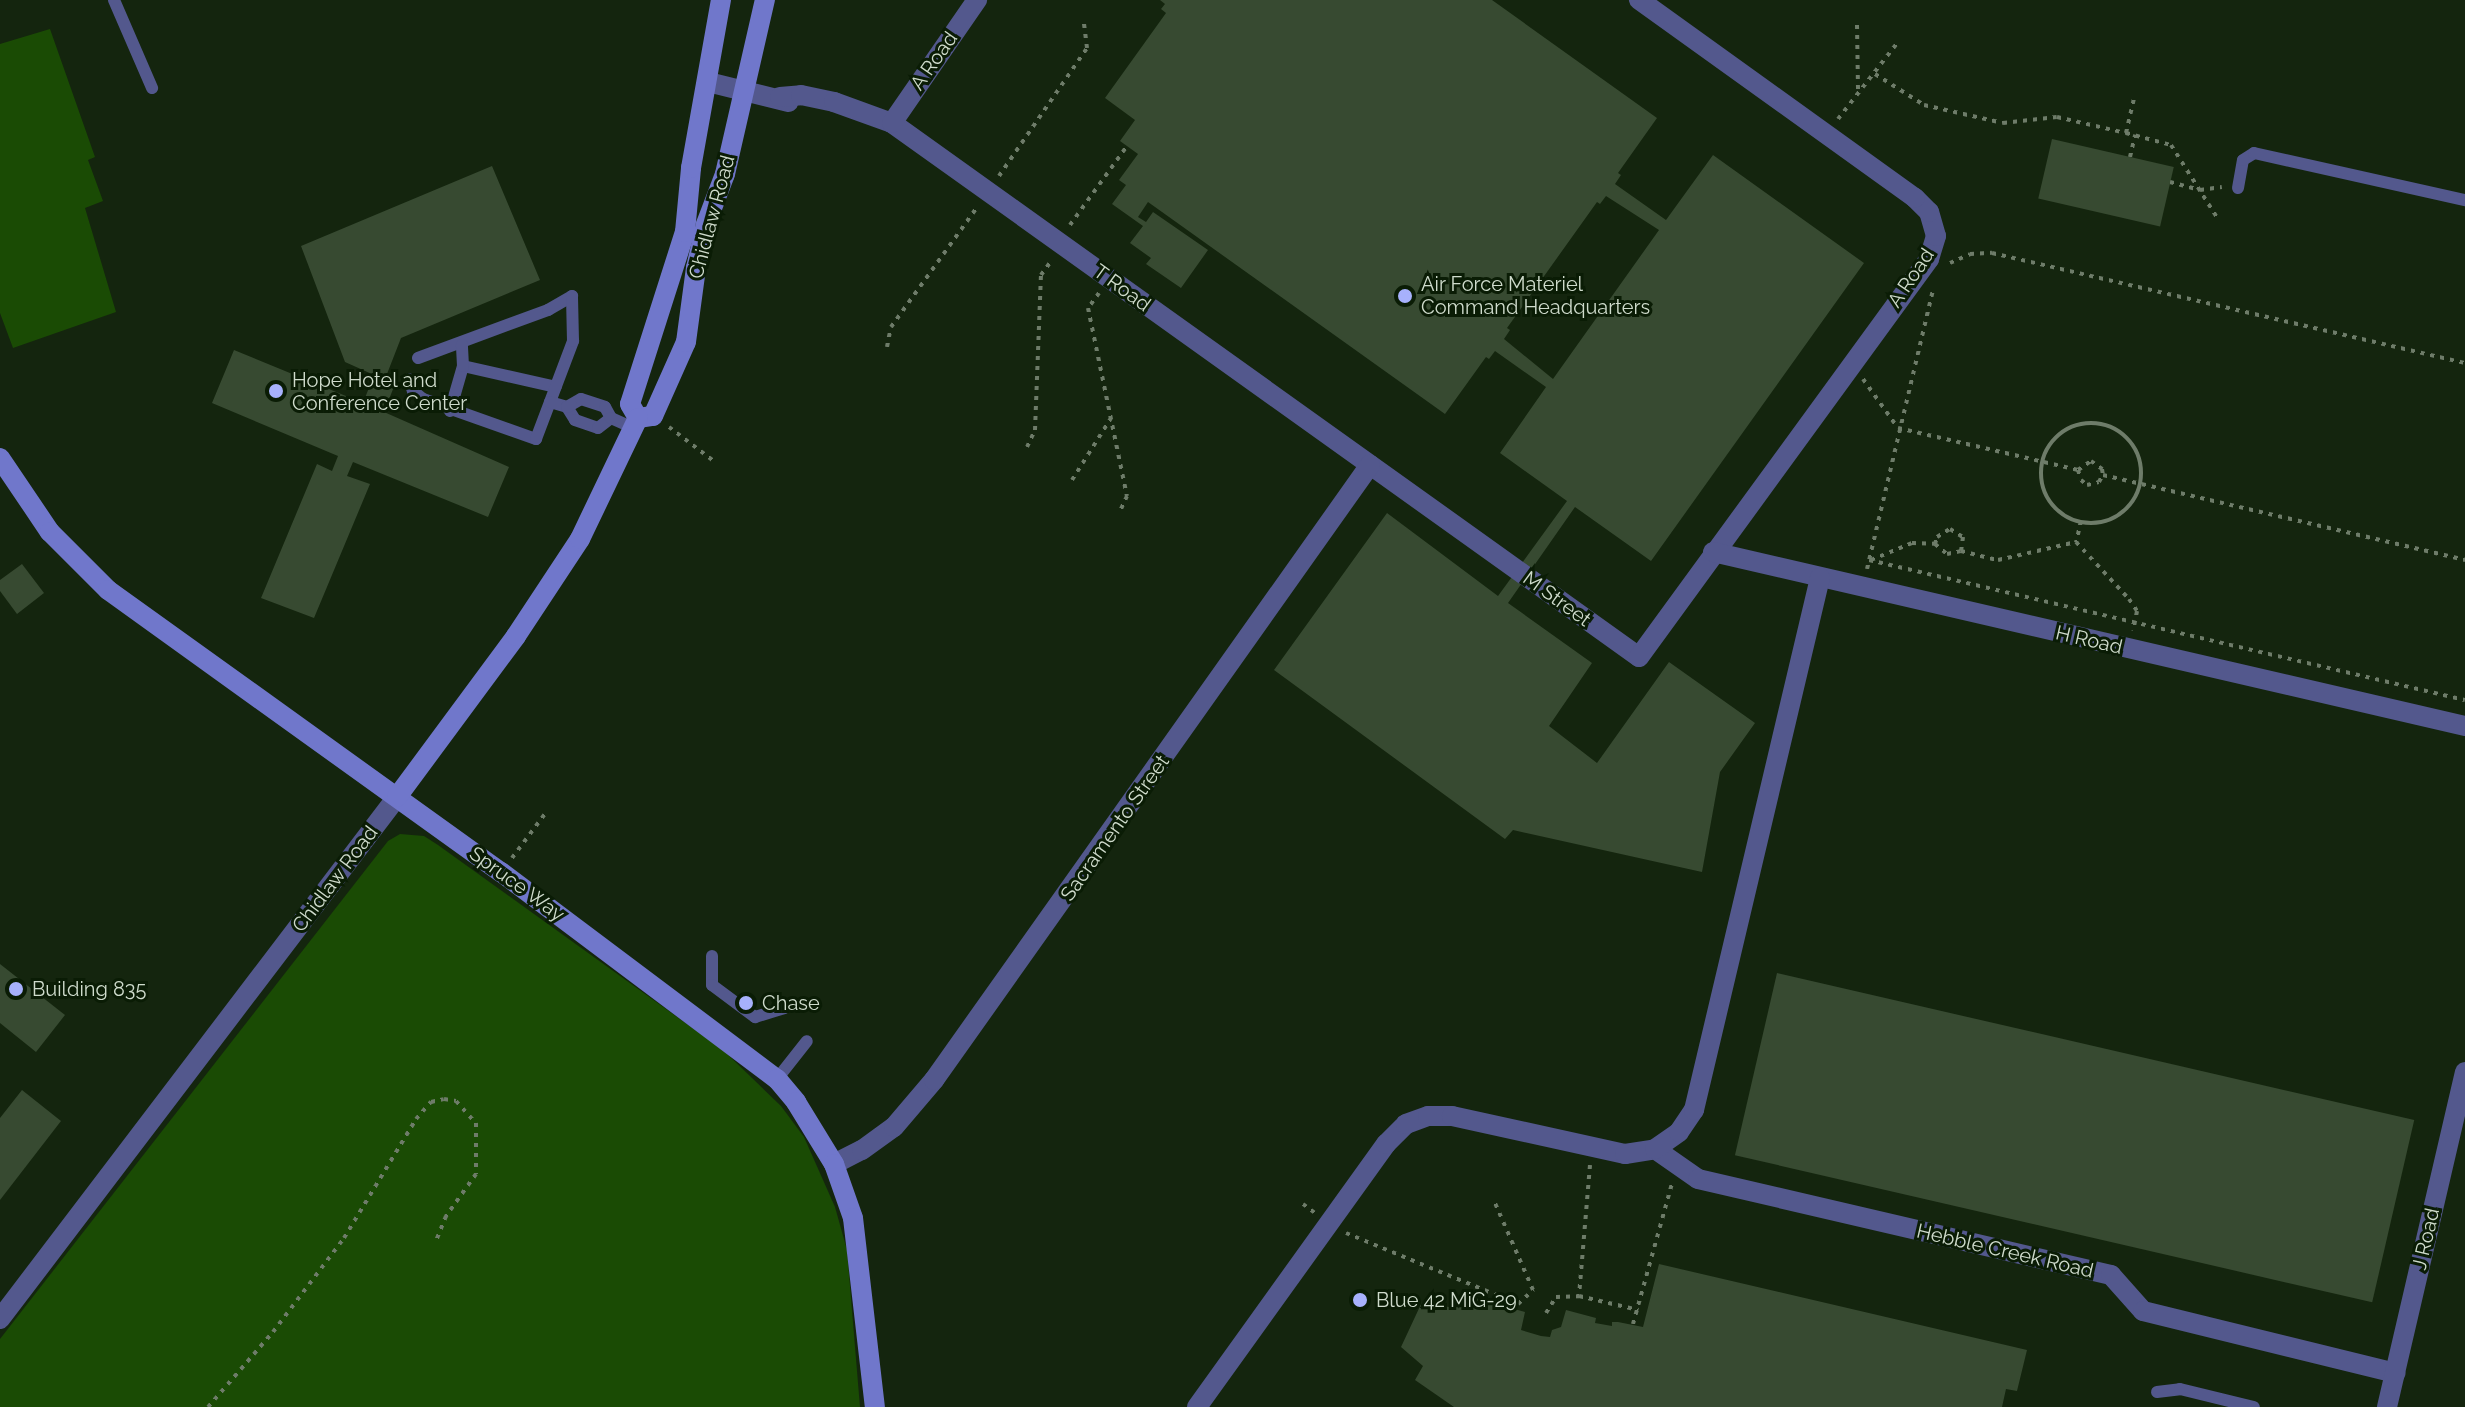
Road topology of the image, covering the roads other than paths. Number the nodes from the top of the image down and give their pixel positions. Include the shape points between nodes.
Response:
1 (114, 0) edge
2 (721, 0) edge
3 (765, 0) edge
4 (977, 0) edge
5 (1639, 0) edge
6 (708, 82) junction
7 (152, 88) dead end
8 (746, 90) junction
9 (892, 123) junction
10 (2231, 188) road end
11 (2465, 200) edge
12 (462, 345) junction
13 (418, 358) dead end
14 (463, 366) junction
15 (409, 379) dead end
16 (556, 387) junction
17 (550, 402) junction
18 (567, 407) junction
19 (450, 411) junction
20 (611, 418) junction
21 (636, 423) junction
22 (0, 458) edge
23 (1370, 465) junction
24 (1713, 552) junction
25 (1820, 578) junction
26 (2465, 726) edge
27 (397, 797) junction
28 (712, 956) dead end
29 (785, 1008) dead end
30 (807, 1041) dead end
31 (2465, 1072) edge
32 (777, 1079) junction
33 (1655, 1149) junction
34 (834, 1164) junction
35 (0, 1319) edge
36 (2396, 1373) junction
37 (2157, 1392) dead end
38 (875, 1407) edge
39 (1197, 1407) edge
40 (2254, 1407) edge
41 (2387, 1407) edge

1 - 7 lane
2 - 6 street, Chidlaw Road
3 - 8 street, Chidlaw Road
4 - 9 street, A Road
5 - 24 street, A Road via 1915,198 1935,226 1929,259
6 - 8 street, T Road
6 - 21 street, Chidlaw Road via 685,232 630,400
8 - 9 street, T Road
8 - 21 street, Chidlaw Road via 706,224 686,342 653,416
9 - 23 street, T Road
10 - 11 lane via 2243,160 2254,153
12 - 13 lane
12 - 14 lane
12 - 16 lane via 572,296 573,341
14 - 16 lane
14 - 19 lane
15 - 19 lane via 423,399
16 - 17 lane
17 - 18 lane
17 - 19 lane via 536,439
18 - 20 lane via 581,399 605,407
18 - 20 lane via 575,420 598,428
20 - 21 lane
21 - 27 street, Chidlaw Road via 572,552
22 - 27 street, Spruce Way via 50,532 108,590
23 - 24 street, M Street via 1639,657
23 - 34 street, Sacramento Street via 934,1080 894,1127
24 - 25 street, H Road
25 - 26 street, H Road
25 - 33 street via 1694,1110 1679,1132
27 - 32 street, Spruce Way
27 - 35 street, Chidlaw Road
28 - 29 lane via 712,985 755,1017
30 - 32 lane
31 - 36 street, J Road
32 - 34 street, Spruce Way
33 - 36 street, Hebble Creek Road via 1698,1179 2111,1275 2143,1311
33 - 39 street via 1625,1154 1452,1116 1428,1116 1406,1124 1386,1144
34 - 38 street, Spruce Way via 853,1218
36 - 41 street, J Road
37 - 40 lane via 2180,1389

